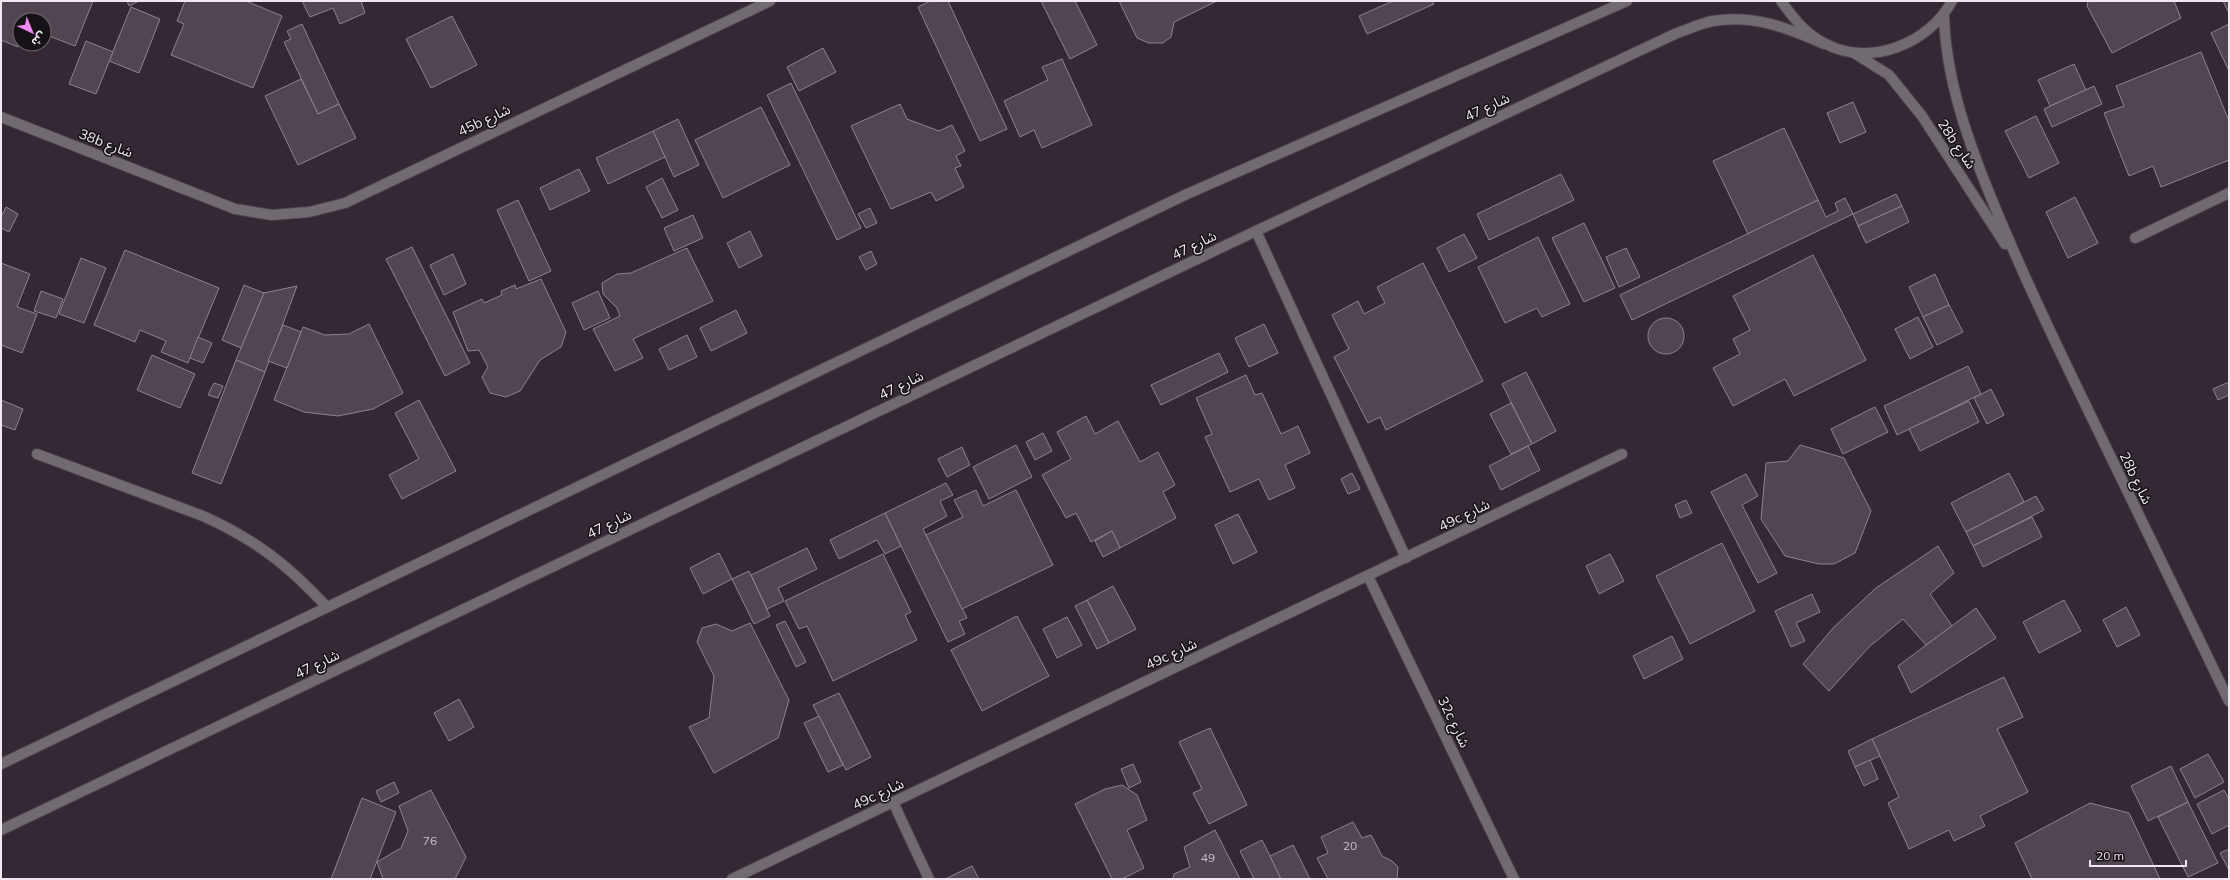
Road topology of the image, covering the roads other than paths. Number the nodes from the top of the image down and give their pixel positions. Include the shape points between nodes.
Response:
1 (770, 1) edge
2 (1627, 1) edge
3 (1781, 1) edge
4 (1952, 1) edge
5 (1944, 16) junction
6 (1824, 44) junction
7 (1854, 53) junction
8 (1, 117) edge
9 (2229, 193) edge
10 (201, 195) joint
11 (1256, 231) junction
12 (2135, 238) dead end
13 (2019, 266) junction
14 (37, 454) dead end
15 (1622, 454) dead end
16 (1406, 558) junction
17 (1368, 576) junction
18 (328, 607) junction
19 (2229, 701) edge
20 (1, 764) edge
21 (893, 802) junction
22 (1, 830) edge
23 (732, 879) edge
24 (930, 879) edge
25 (1514, 879) edge

1 - 10 street, 45b شارع via 345,203 309,212 272,215 235,209
2 - 18 street via 1187,194
3 - 6 street via 1799,25
4 - 5 street
5 - 7 street via 1919,38 1888,51
5 - 13 street, 28b شارع via 1951,79 1962,118 1981,174
6 - 7 street
6 - 11 street, شارع 47 via 1786,28 1752,20 1713,21 1677,33
7 - 13 street, 28b شارع via 1889,75 1922,116
8 - 10 street, 38b شارع
9 - 12 street
11 - 16 street
11 - 22 street, شارع 47
13 - 19 street, 28b شارع
14 - 18 street via 230,528 279,559
15 - 16 street, 49c شارع
16 - 17 street, 49c شارع
17 - 21 street, 49c شارع
17 - 25 street, 32c شارع
18 - 20 street
21 - 23 street, 49c شارع
21 - 24 street

